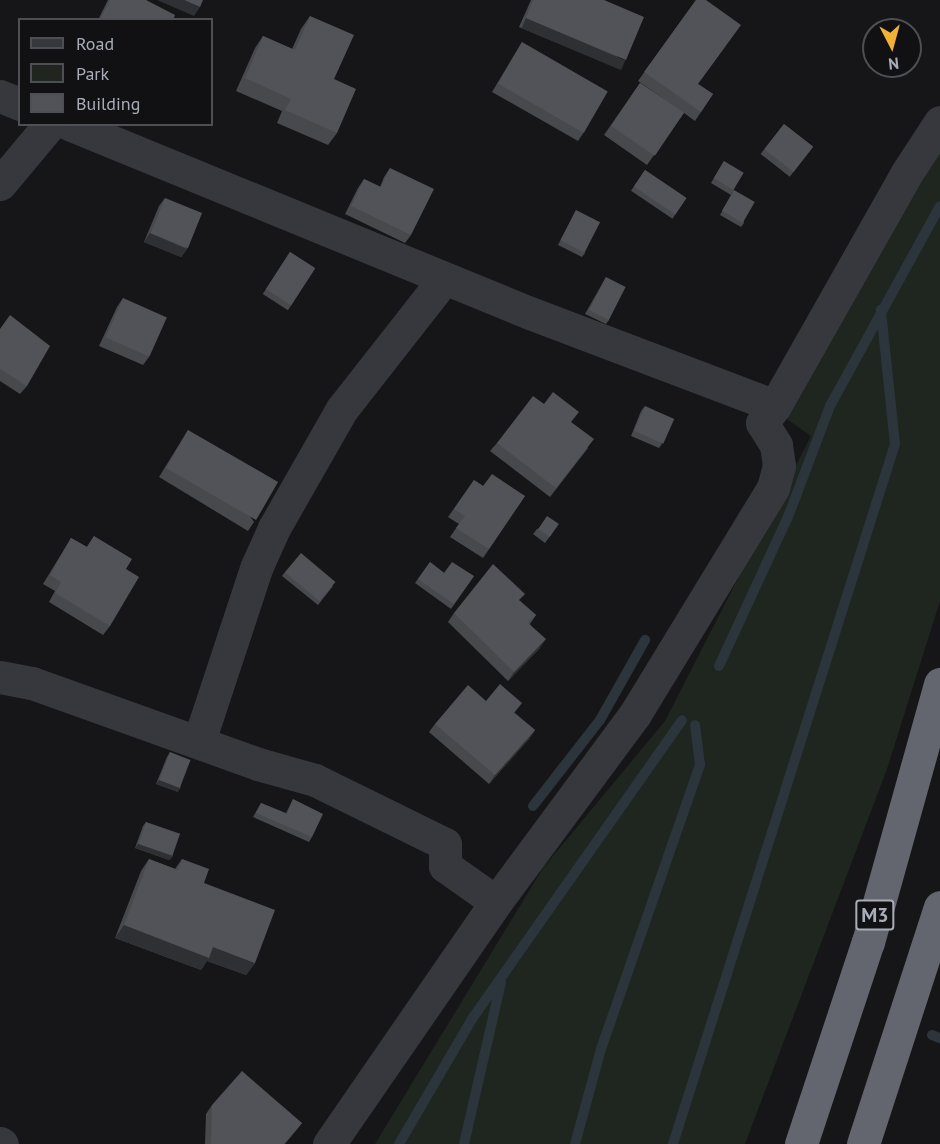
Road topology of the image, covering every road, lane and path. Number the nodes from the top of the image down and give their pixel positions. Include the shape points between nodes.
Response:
1 (0, 96) edge
2 (18, 103) edge
3 (940, 122) edge
4 (48, 126) edge
5 (74, 126) edge
6 (0, 184) edge
7 (444, 279) junction
8 (775, 406) junction
9 (0, 677) edge
10 (940, 684) edge
11 (199, 741) junction
12 (496, 902) junction
13 (940, 907) edge
14 (330, 1144) edge
15 (801, 1144) edge
16 (863, 1144) edge

1 - 2 street
3 - 8 street via 906,174
4 - 6 street
5 - 7 street
7 - 8 street
7 - 11 street via 342,409 274,528 257,566
8 - 12 street via 762,423 776,445 779,466 773,488 635,714
9 - 11 street via 32,683
10 - 15 highway, M3 via 868,942
11 - 12 street via 315,780 445,844 445,866
12 - 14 street
13 - 16 highway

